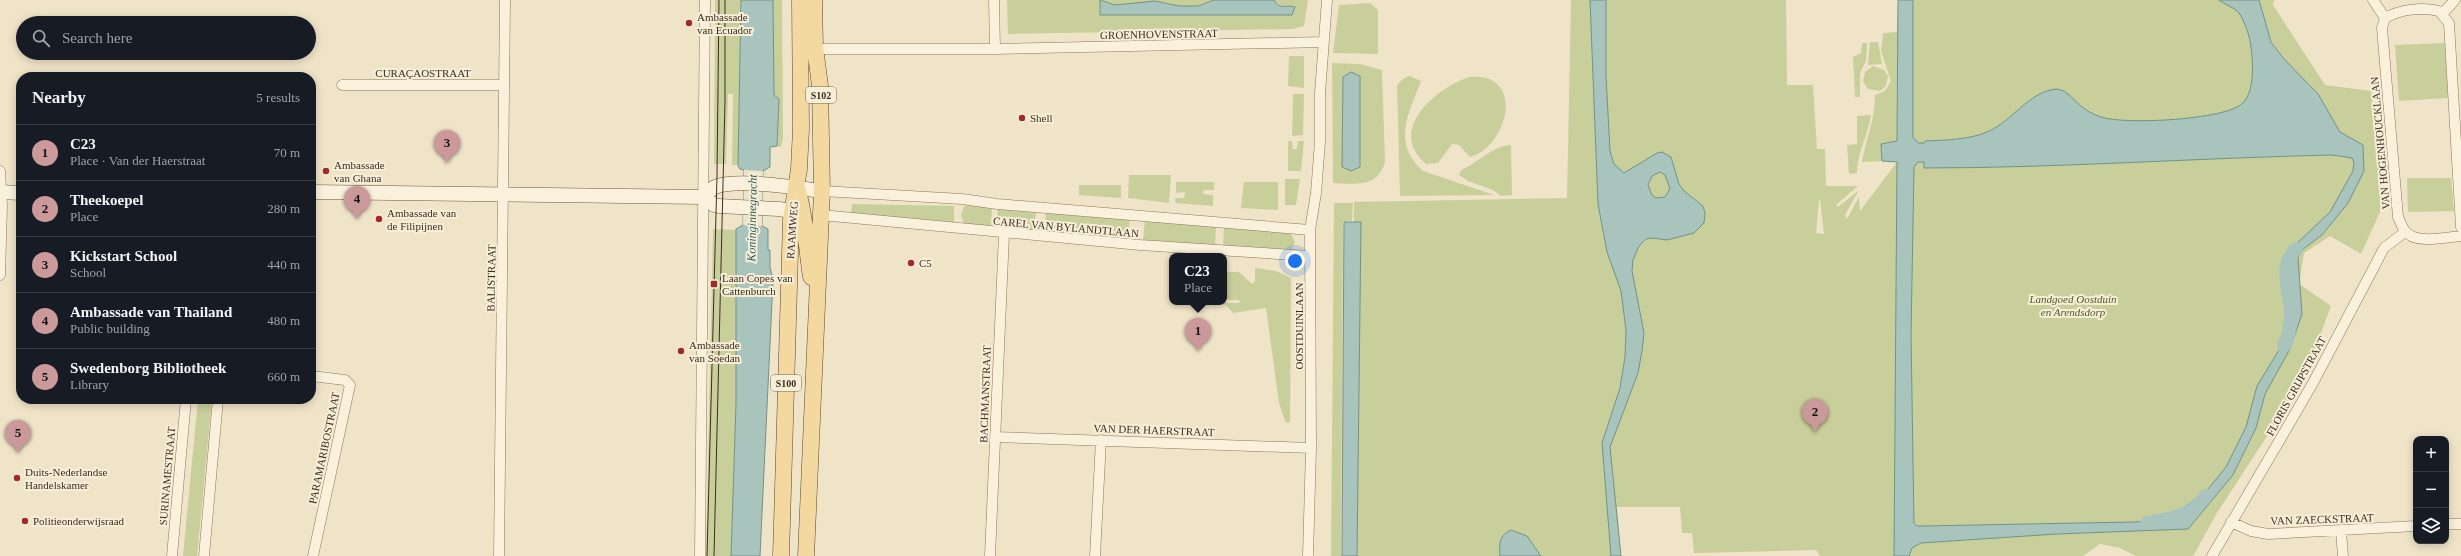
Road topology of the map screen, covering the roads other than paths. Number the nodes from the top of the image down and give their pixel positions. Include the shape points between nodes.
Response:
1 (505, 0) edge
2 (705, 0) edge
3 (800, 0) edge
4 (814, 0) edge
5 (994, 0) edge
6 (1327, 0) edge
7 (2373, 0) edge
8 (2455, 0) edge
9 (2415, 5) edge
10 (2443, 13) junction
11 (2385, 18) junction
12 (1324, 42) junction
13 (995, 49) junction
14 (816, 50) junction
15 (342, 85) dead end
16 (504, 85) junction
17 (0, 171) edge
18 (797, 188) junction
19 (822, 191) junction
20 (1, 192) edge
21 (316, 192) edge
22 (16, 193) edge
23 (503, 194) junction
24 (703, 197) junction
25 (798, 212) junction
26 (821, 215) junction
27 (2461, 227) edge
28 (1310, 230) junction
29 (2405, 232) junction
30 (1004, 234) junction
31 (2461, 236) edge
32 (1310, 256) junction
33 (0, 275) edge
34 (816, 313) junction
35 (316, 377) edge
36 (186, 404) edge
37 (218, 404) edge
38 (995, 437) junction
39 (1101, 440) junction
40 (1311, 448) junction
41 (2231, 522) junction
42 (2449, 524) edge
43 (2461, 524) edge
44 (2413, 526) edge
45 (2341, 531) junction
46 (172, 556) edge
47 (204, 556) edge
48 (313, 556) edge
49 (499, 556) edge
50 (700, 556) edge
51 (781, 556) edge
52 (806, 556) edge
53 (990, 556) edge
54 (1096, 556) edge
55 (1308, 556) edge
56 (2212, 556) edge
57 (2343, 556) edge

1 - 16 street, BALISTRAAT
2 - 24 street
3 - 18 main road, RAAMWEG / S102 via 801,129
4 - 14 main road, S102
5 - 13 street
6 - 12 street, OOSTDUINLAAN
7 - 11 street
8 - 10 street
9 - 10 street
9 - 11 street
10 - 27 street via 2449,23 2451,34
11 - 29 street, VAN HOGENHOUCKLAAN via 2382,39 2398,216
12 - 13 street, GROENHOVENSTRAAT
12 - 28 street, OOSTDUINLAAN via 1320,142
13 - 14 street, GROENHOVENSTRAAT
14 - 19 main road, S102 via 820,86
15 - 16 street, CURAÇAOSTRAAT
16 - 23 street, BALISTRAAT
17 - 20 street
18 - 19 main road
18 - 24 main road via 763,185 714,187
18 - 25 main road, RAAMWEG / S100
19 - 26 main road, S100
19 - 28 street, CAREL VAN BYLANDTLAAN via 962,198 997,204
20 - 22 main road
20 - 33 street
21 - 23 main road
23 - 24 main road
23 - 49 street, BALISTRAAT
24 - 25 main road via 714,205
24 - 50 street
25 - 26 main road
25 - 34 main road
25 - 51 main road, RAAMWEG / S100
26 - 30 street, CAREL VAN BYLANDTLAAN
26 - 34 main road, S100
28 - 32 street, OOSTDUINLAAN
29 - 31 street via 2423,238
29 - 41 street, FLORIS GRIJPSTRAAT via 2384,248 2313,383
30 - 32 street, CAREL VAN BYLANDTLAAN
30 - 38 street, BACHMANSTRAAT
32 - 40 street, OOSTDUINLAAN
34 - 52 main road, S100
35 - 48 street, PARAMARIBOSTRAAT via 345,380 350,385
36 - 46 street, SURINAMESTRAAT
37 - 47 street
38 - 39 street, VAN DER HAERSTRAAT
38 - 53 street, BACHMANSTRAAT
39 - 40 street, VAN DER HAERSTRAAT
39 - 54 street
40 - 55 street, OOSTDUINLAAN
41 - 45 street, VAN ZAECKSTRAAT via 2251,531 2268,534
41 - 56 street, FLORIS GRIJPSTRAAT
42 - 43 street
44 - 45 street, VAN ZAECKSTRAAT
45 - 57 street

